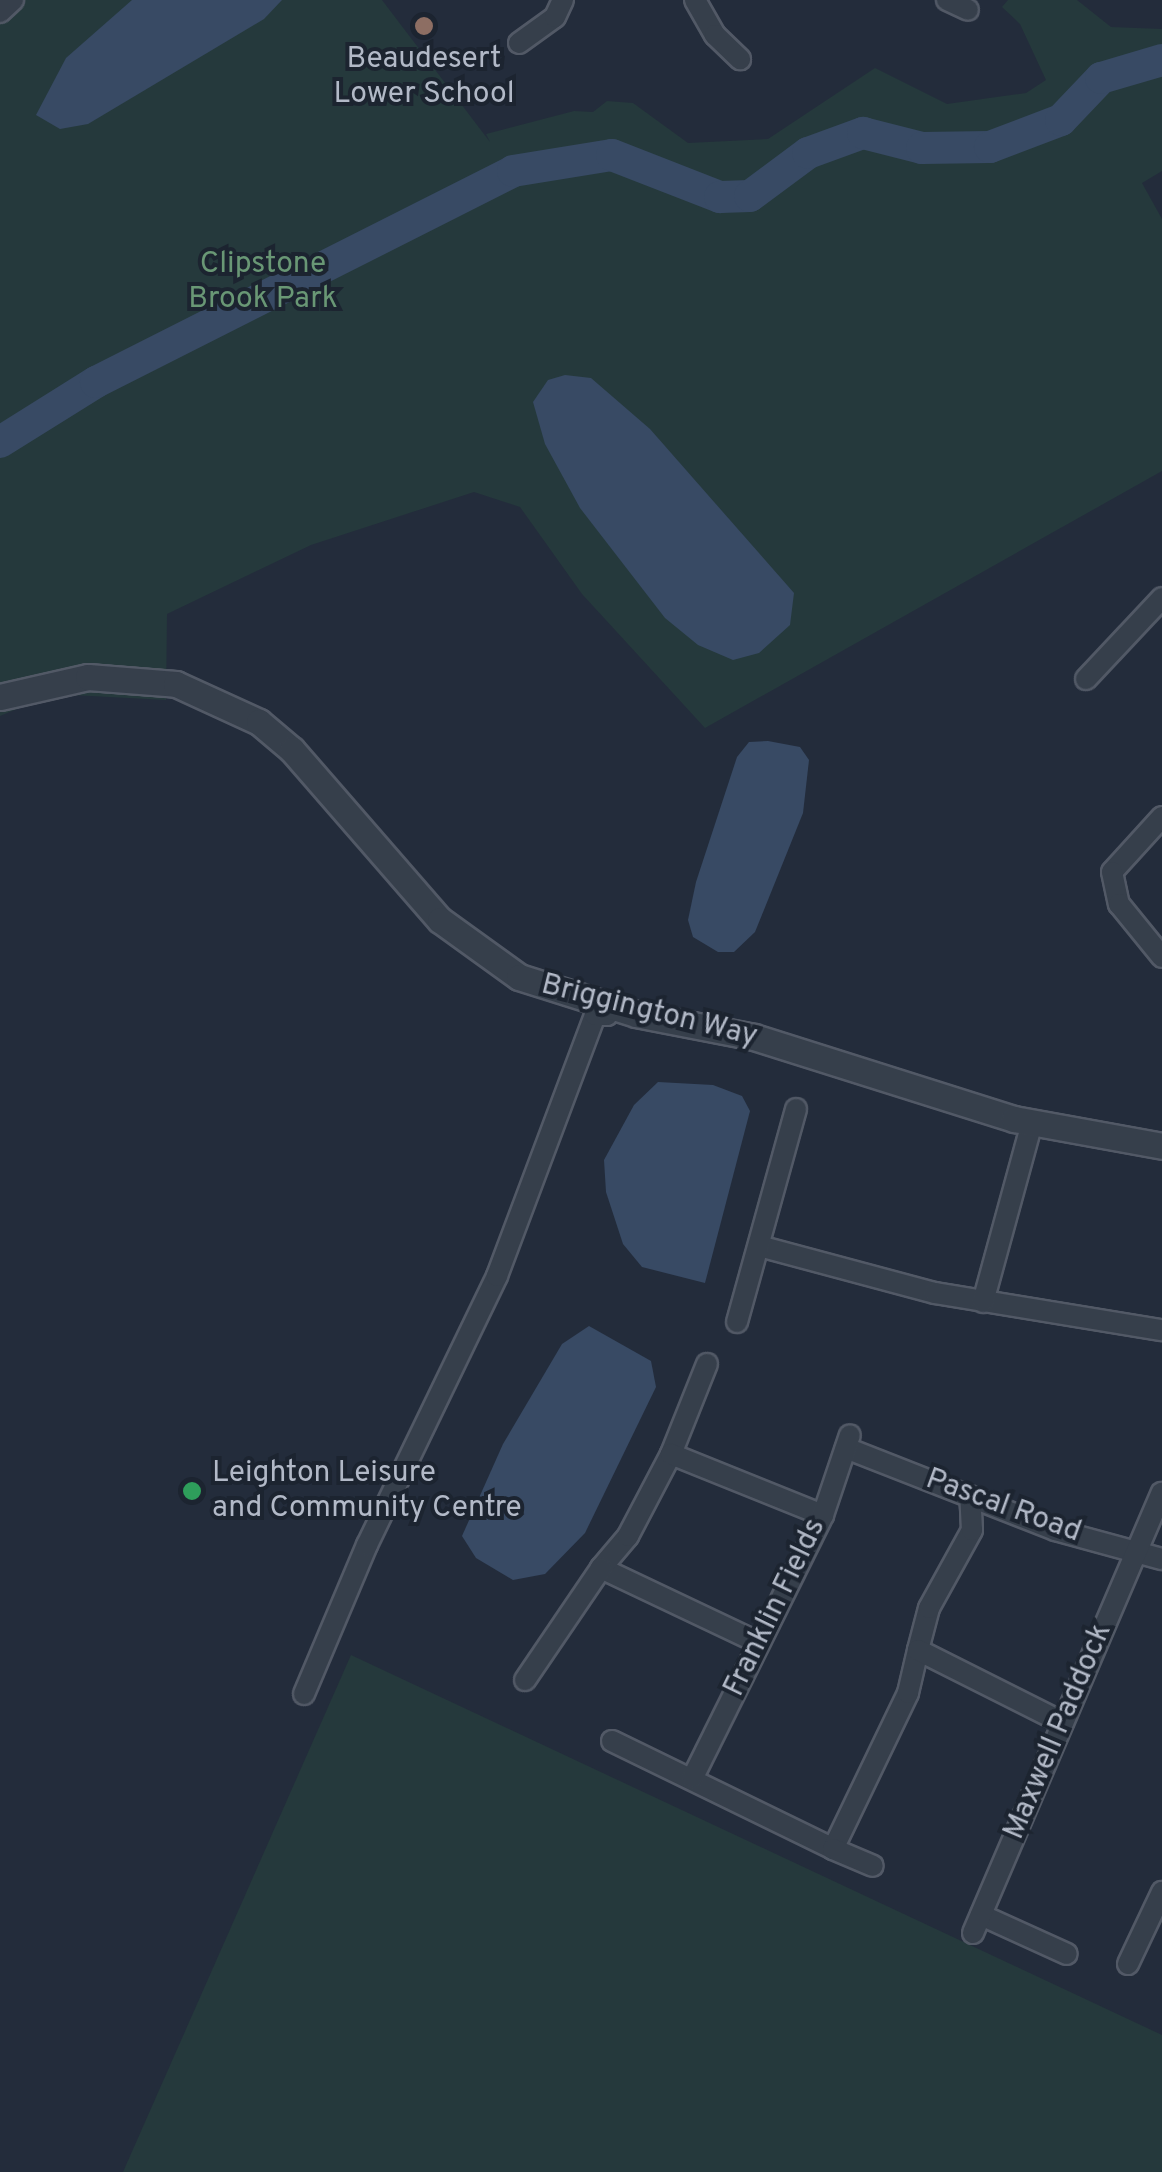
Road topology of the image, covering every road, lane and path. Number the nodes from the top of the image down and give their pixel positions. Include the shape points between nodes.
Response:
1 (12, 0) edge
2 (564, 0) edge
3 (694, 0) edge
4 (947, 0) edge
5 (968, 10) dead end
6 (0, 12) edge
7 (519, 43) dead end
8 (740, 59) dead end
9 (1162, 598) edge
10 (1086, 679) dead end
11 (0, 697) edge
12 (1162, 818) edge
13 (1162, 957) edge
14 (610, 1007) junction
15 (796, 1108) dead end
16 (1032, 1123) junction
17 (1162, 1146) edge
18 (759, 1246) junction
19 (983, 1302) junction
20 (736, 1322) dead end
21 (1162, 1330) edge
22 (706, 1364) dead end
23 (848, 1441) joint
24 (671, 1454) junction
25 (1162, 1492) edge
26 (970, 1496) junction
27 (823, 1515) junction
28 (1138, 1548) junction
29 (1162, 1559) edge
30 (600, 1568) junction
31 (758, 1643) junction
32 (918, 1650) junction
33 (525, 1680) dead end
34 (304, 1694) dead end
35 (1063, 1723) junction
36 (612, 1741) dead end
37 (693, 1777) junction
38 (832, 1849) junction
39 (874, 1866) dead end
40 (1162, 1892) edge
41 (1067, 1954) dead end
42 (1128, 1964) dead end

1 - 6 street
2 - 7 street via 555,17
3 - 8 street
4 - 5 street
9 - 10 street
11 - 14 street, Briggington Way via 88,677 176,684 260,722 314,769 398,876 477,952 519,978
12 - 13 street via 1112,872 1119,904
14 - 16 street, Briggington Way via 754,1038
14 - 34 street via 608,1015 595,1015 498,1276
15 - 18 street
16 - 17 street, Briggington Way
16 - 19 street
18 - 19 street
18 - 20 street
19 - 21 street
22 - 24 street
23 - 26 street, Pascal Road
23 - 27 street, Franklin Fields
24 - 27 street
24 - 30 street via 628,1536
25 - 28 street, Maxwell Paddock
26 - 28 street, Pascal Road via 1055,1530
26 - 32 street via 972,1530 930,1608
27 - 31 street, Franklin Fields
28 - 29 street, Pascal Road
28 - 35 street, Maxwell Paddock
30 - 31 street
30 - 33 street
31 - 37 street, Franklin Fields
32 - 35 street
32 - 38 street via 908,1693
35 - 41 street, Maxwell Paddock via 977,1924
36 - 37 street
37 - 38 street
38 - 39 street
40 - 42 street

